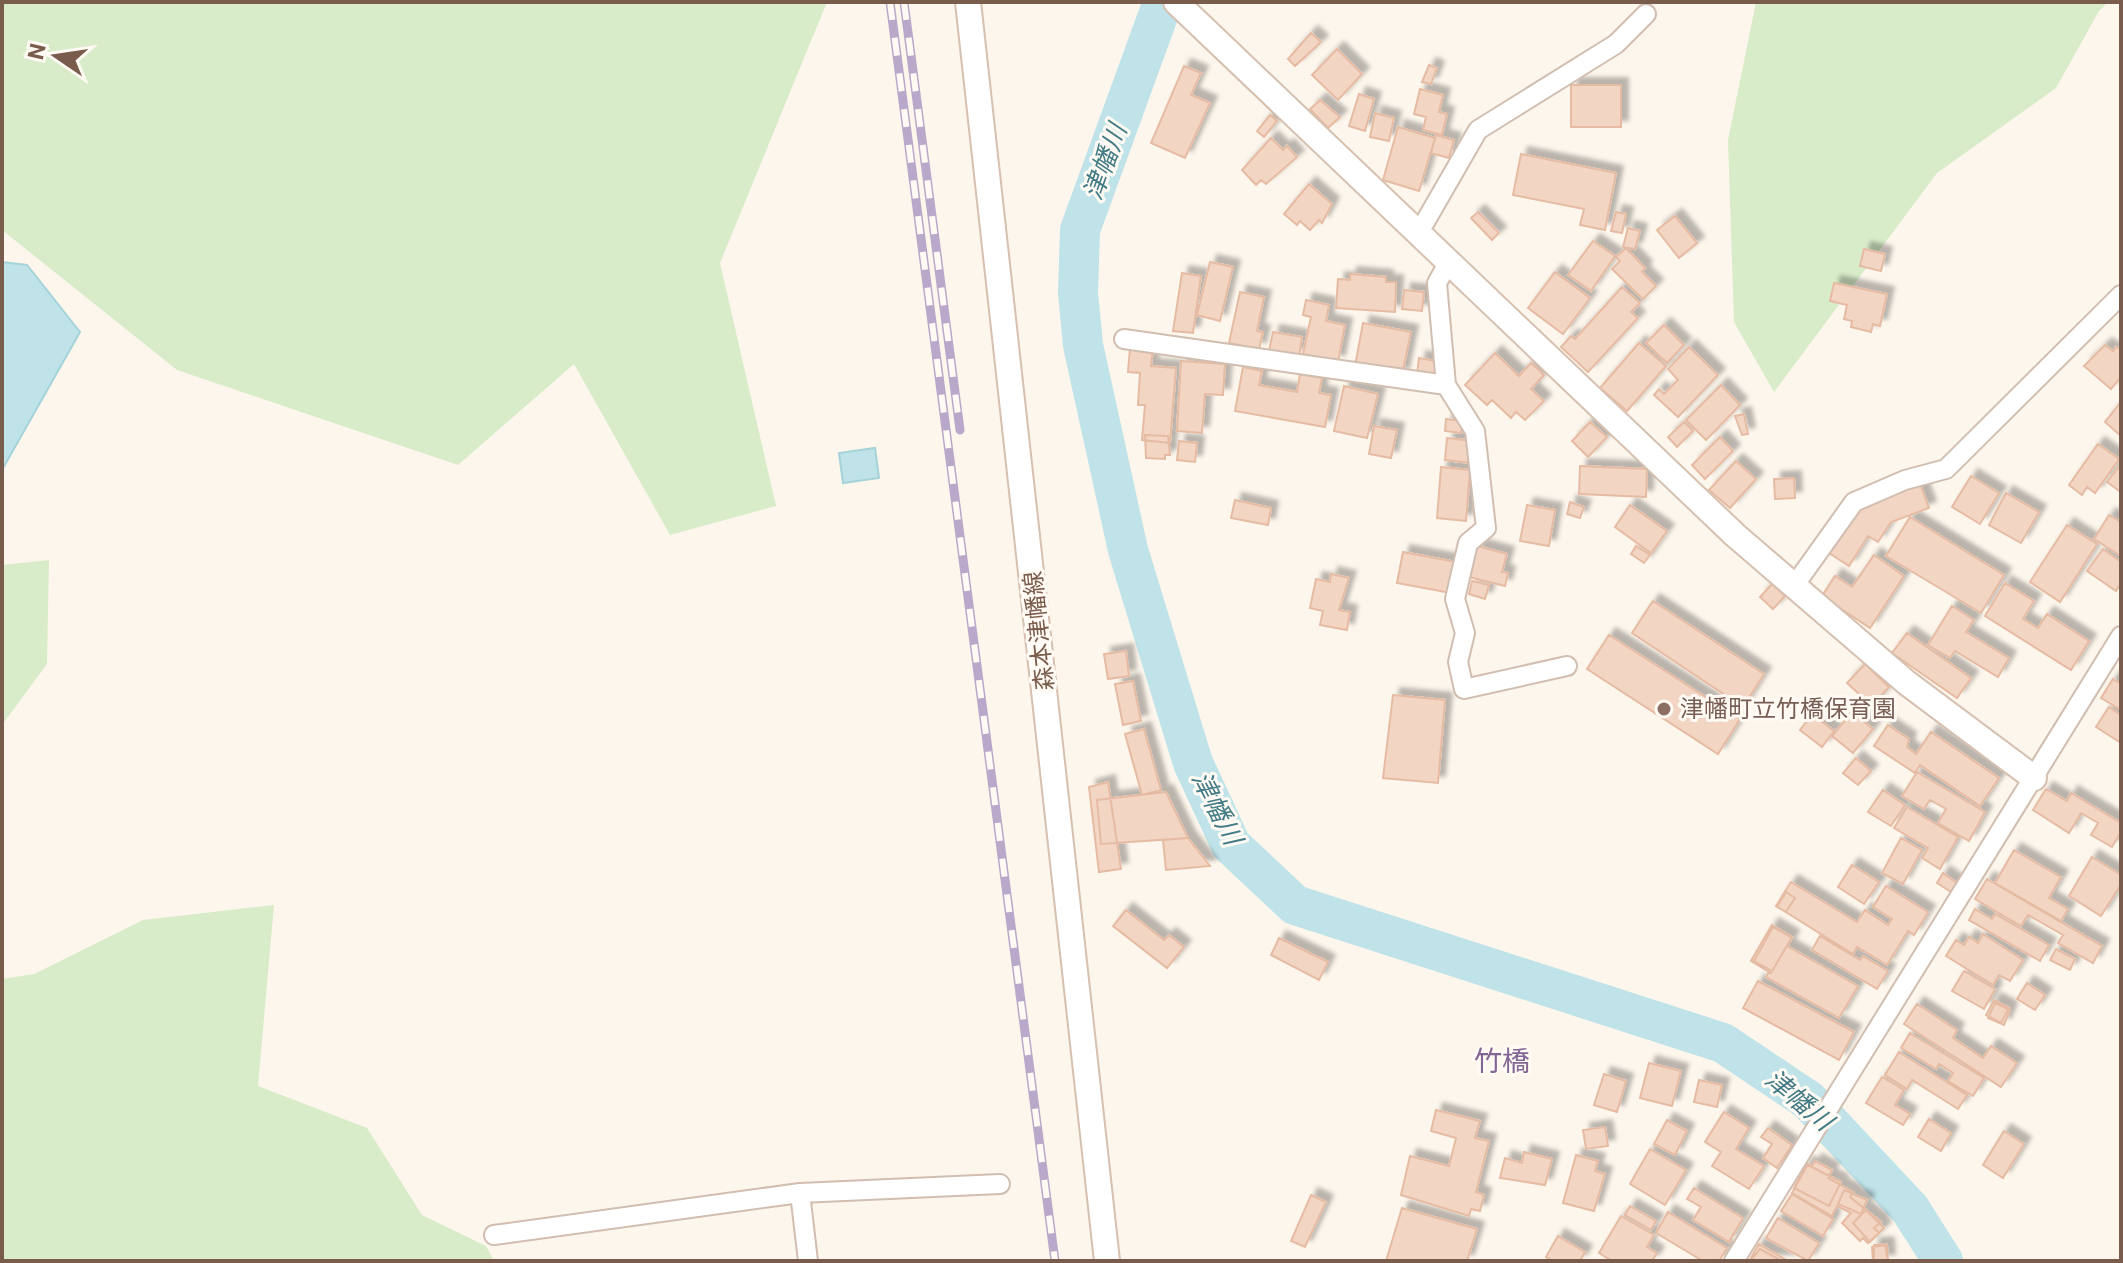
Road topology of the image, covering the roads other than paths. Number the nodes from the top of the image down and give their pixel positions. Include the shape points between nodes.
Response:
1 (968, 2) edge
2 (1176, 2) edge
3 (1646, 14) dead end
4 (1415, 231) junction
5 (1448, 263) junction
6 (2121, 295) edge
7 (1124, 339) dead end
8 (1446, 385) junction
9 (1794, 586) junction
10 (2121, 636) edge
11 (1567, 666) dead end
12 (2034, 778) junction
13 (1000, 1184) dead end
14 (800, 1193) junction
15 (494, 1235) dead end
16 (808, 1261) edge
17 (1107, 1261) edge
18 (1734, 1261) edge

1 - 17 main road, 森本津幡線
2 - 4 main road
3 - 4 street via 1616,44 1478,130
4 - 5 main road
5 - 8 street via 1437,283
5 - 9 main road
6 - 9 street via 1946,469 1854,502
7 - 8 street
8 - 11 street via 1475,431 1486,528 1468,543 1455,599 1465,633 1458,662 1464,689
9 - 12 main road via 1907,683
10 - 12 street
12 - 18 street
13 - 14 street
14 - 15 street
14 - 16 street

